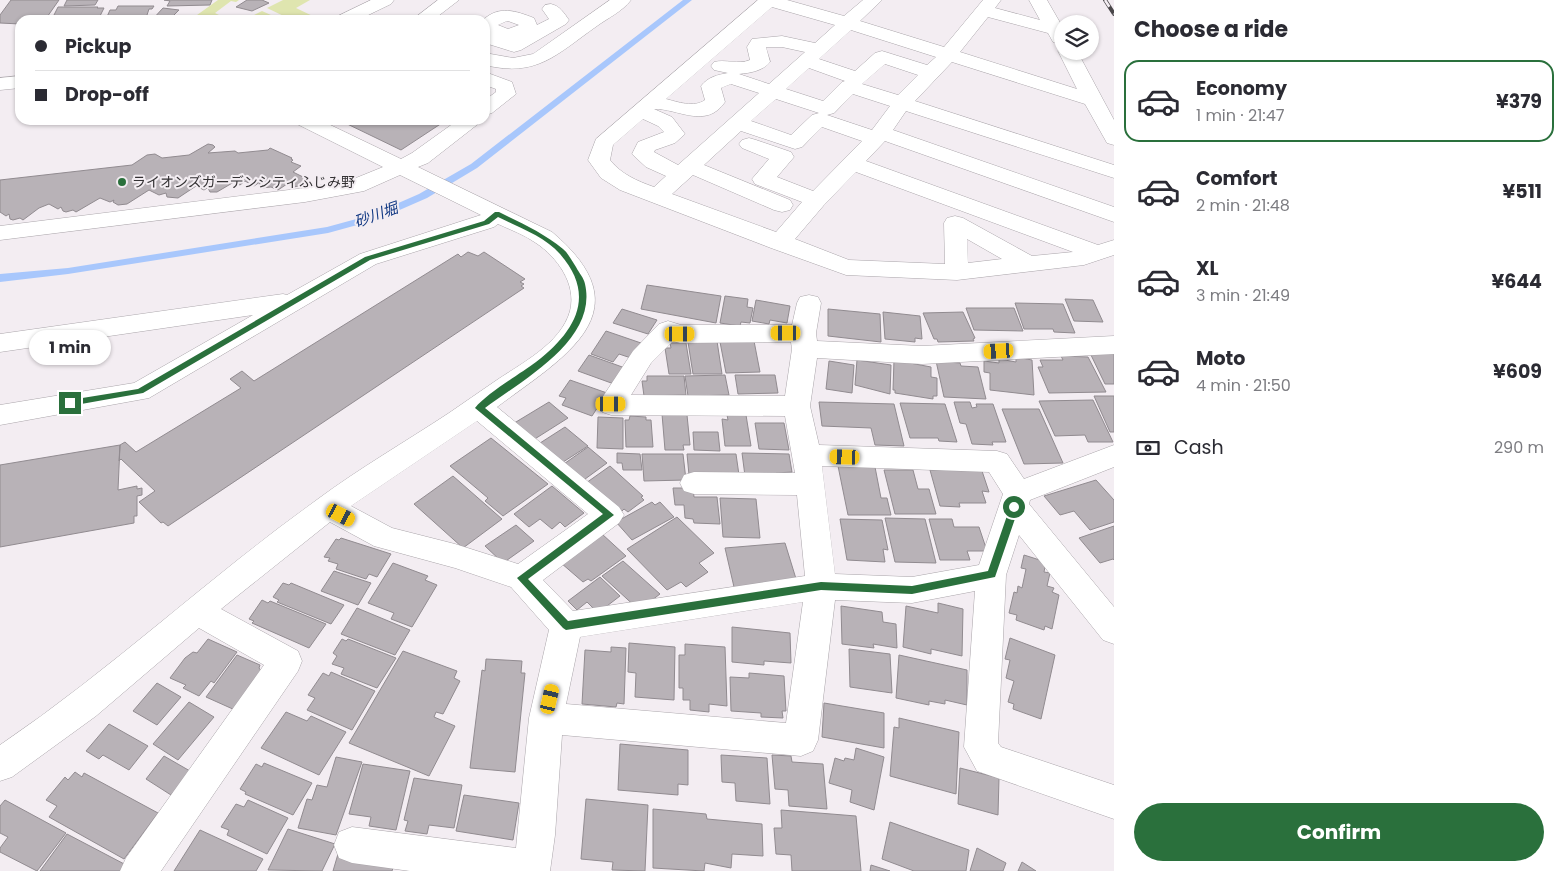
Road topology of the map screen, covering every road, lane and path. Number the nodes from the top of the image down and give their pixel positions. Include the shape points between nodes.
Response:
1 (385, 0) edge
2 (450, 0) edge
3 (568, 0) edge
4 (622, 0) edge
5 (769, 0) edge
6 (873, 0) edge
7 (1038, 0) edge
8 (988, 5) edge
9 (551, 9) junction
10 (524, 14) dead end
11 (354, 15) edge
12 (428, 15) edge
13 (848, 23) junction
14 (1054, 29) edge
15 (1054, 34) edge
16 (490, 37) edge
17 (812, 55) junction
18 (947, 56) junction
19 (702, 58) junction
20 (490, 60) edge
21 (1072, 60) edge
22 (931, 73) junction
23 (490, 80) edge
24 (15, 82) edge
25 (0, 84) edge
26 (773, 91) junction
27 (1092, 100) junction
28 (902, 104) junction
29 (490, 105) edge
30 (646, 106) junction
31 (314, 125) edge
32 (463, 125) edge
33 (731, 129) junction
34 (879, 136) junction
35 (1114, 139) edge
36 (852, 163) junction
37 (684, 170) junction
38 (410, 171) junction
39 (1114, 172) edge
40 (657, 196) junction
41 (810, 207) junction
42 (1114, 215) edge
43 (503, 216) junction
44 (0, 234) edge
45 (778, 243) junction
46 (1106, 250) edge
47 (1028, 264) junction
48 (958, 272) junction
49 (298, 300) junction
50 (809, 303) dead end
51 (804, 341) junction
52 (0, 343) edge
53 (1114, 345) edge
54 (797, 406) junction
55 (479, 408) junction
56 (0, 415) edge
57 (807, 455) junction
58 (1110, 463) edge
59 (694, 483) dead end
60 (809, 484) junction
61 (1016, 500) junction
62 (327, 507) junction
63 (991, 574) junction
64 (522, 578) junction
65 (821, 586) junction
66 (196, 612) junction
67 (566, 626) junction
68 (1114, 630) edge
69 (546, 718) junction
70 (0, 765) edge
71 (1114, 802) edge
72 (352, 845) dead end
73 (532, 870) edge
74 (139, 871) edge

1 - 11 street
2 - 12 street
3 - 9 street
4 - 20 street via 540,58 510,64
5 - 13 street
5 - 19 street
6 - 13 street
7 - 14 street
8 - 15 street
8 - 18 street
9 - 10 street
9 - 16 street via 560,20 514,46
13 - 17 street
13 - 18 street
17 - 19 street via 785,40 773,40 759,42 756,47 760,62 751,67 722,66
17 - 22 street via 858,79 882,57
17 - 26 street
18 - 22 street
18 - 27 street
19 - 30 street
21 - 27 street
22 - 28 street
23 - 29 street via 505,86 506,94
24 - 25 street
26 - 28 street via 826,109 849,86
26 - 30 street via 732,78 711,86 715,102 709,108
26 - 33 street
27 - 35 street
28 - 34 street
28 - 39 street
30 - 37 street via 673,128 675,134 668,140 645,146 643,154 654,162
30 - 40 street via 603,143 599,160 609,173 628,186
31 - 38 street
32 - 38 street via 420,158
33 - 34 street via 795,143 819,119
33 - 37 street
33 - 41 street via 783,157 763,179
34 - 36 street
34 - 42 street
36 - 41 street
36 - 46 street
37 - 40 street
37 - 41 street
38 - 43 street
38 - 44 street via 356,186 305,195
40 - 45 street
41 - 45 street
43 - 49 street via 368,259
43 - 55 street via 544,237 562,252 582,282 584,299 579,319 559,347
45 - 48 street via 846,267
46 - 47 street via 1084,258
47 - 48 street
47 - 48 street via 955,223
49 - 52 street
49 - 56 street via 140,392
50 - 51 street
51 - 53 street via 922,355
51 - 54 street
51 - 54 street via 680,334 668,330 642,357 611,404
54 - 57 street
55 - 62 street via 397,458
55 - 64 street via 609,515
57 - 60 street
57 - 61 street via 997,462
58 - 61 street
59 - 60 street
60 - 65 street
61 - 63 street
61 - 68 street
62 - 64 street via 385,538
62 - 66 street
63 - 65 street via 912,590
63 - 71 street via 981,747 989,759
64 - 67 street
65 - 67 street
65 - 69 street via 801,740
66 - 70 street via 70,716
66 - 74 street via 286,661
67 - 69 street
69 - 73 street
72 - 73 street

